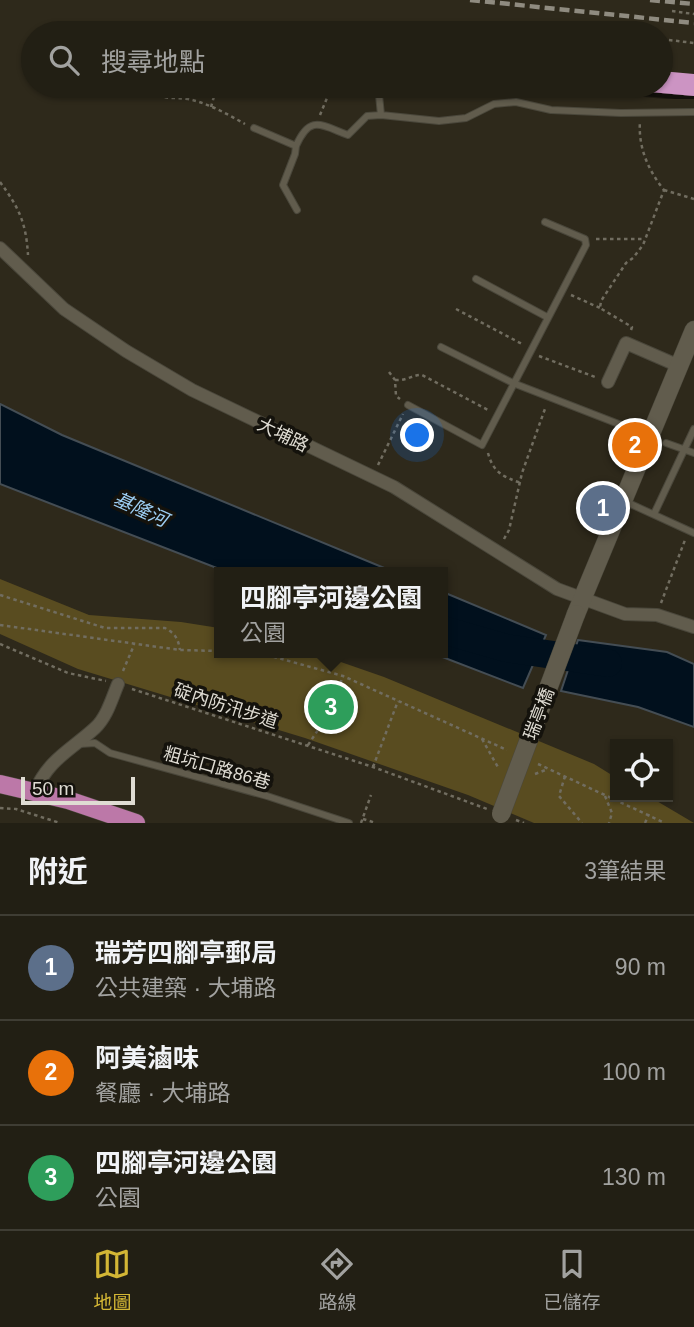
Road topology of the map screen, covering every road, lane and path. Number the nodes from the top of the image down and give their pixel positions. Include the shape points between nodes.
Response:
1 (672, 11) dead end
2 (694, 14) edge
3 (673, 40) edge
4 (694, 43) edge
5 (165, 98) edge
6 (214, 98) edge
7 (327, 98) edge
8 (379, 98) edge
9 (211, 107) junction
10 (694, 112) edge
11 (641, 113) junction
12 (381, 115) junction
13 (317, 123) junction
14 (254, 128) joint
15 (296, 146) junction
16 (0, 181) edge
17 (664, 190) junction
18 (694, 199) edge
19 (297, 209) dead end
20 (545, 222) dead end
21 (585, 239) junction
22 (645, 239) junction
23 (0, 248) edge
24 (29, 276) junction
25 (476, 279) dead end
26 (562, 290) junction
27 (600, 308) junction
28 (456, 309) dead end
29 (547, 317) junction
30 (694, 330) edge
31 (626, 343) junction
32 (441, 347) dead end
33 (530, 351) junction
34 (678, 366) junction
35 (388, 372) dead end
36 (396, 380) junction
37 (608, 382) joint
38 (513, 383) junction
39 (549, 396) junction
40 (408, 405) junction
41 (497, 415) junction
42 (694, 429) edge
43 (649, 436) junction
44 (486, 437) junction
45 (666, 443) dead end
46 (683, 449) junction
47 (694, 453) edge
48 (372, 477) junction
49 (522, 483) junction
50 (622, 501) junction
51 (654, 514) junction
52 (691, 532) edge
53 (497, 553) junction
54 (0, 595) edge
55 (579, 606) junction
56 (657, 615) junction
57 (0, 625) edge
58 (694, 627) edge
59 (0, 644) edge
60 (134, 645) junction
61 (180, 650) junction
62 (214, 650) edge
63 (278, 658) edge
64 (343, 676) junction
65 (118, 684) junction
66 (398, 701) junction
67 (78, 744) junction
68 (307, 746) junction
69 (516, 754) dead end
70 (538, 764) dead end
71 (373, 766) junction
72 (565, 776) junction
73 (0, 784) edge
74 (35, 791) junction
75 (605, 794) junction
76 (371, 795) dead end
77 (0, 808) edge
78 (649, 814) junction
79 (500, 819) edge
80 (362, 821) edge
81 (60, 823) edge
82 (136, 823) edge
83 (349, 823) edge
84 (376, 823) edge
85 (524, 823) edge
86 (582, 823) edge
87 (609, 823) edge
88 (645, 823) edge
89 (665, 823) edge

1 - 2 path
3 - 4 path
5 - 9 path
6 - 9 path
7 - 13 path
8 - 12 lane
9 - 14 path
10 - 11 lane
11 - 12 lane via 551,110 516,102 494,104 466,118 439,121
11 - 17 path via 642,148 649,169
12 - 13 lane via 367,116 348,135
13 - 15 lane via 302,132
14 - 15 lane
15 - 19 lane via 283,185
16 - 24 path via 19,208
17 - 18 path
17 - 22 path
20 - 21 lane
21 - 22 path
21 - 26 lane
22 - 27 path
23 - 24 street, 大埔路
24 - 48 street, 大埔路 via 64,309 181,384
25 - 29 lane
26 - 27 path
26 - 29 lane
27 - 31 path via 632,327
28 - 33 path
29 - 33 lane
30 - 34 street
31 - 34 street
31 - 37 street
32 - 38 lane
33 - 37 path
33 - 38 lane
34 - 43 street
35 - 36 path
36 - 40 path via 396,396
36 - 41 path via 422,375
38 - 39 lane
38 - 41 lane
39 - 43 lane
39 - 49 path
40 - 44 lane via 482,445
40 - 48 path
41 - 44 lane
42 - 46 lane
43 - 50 street
44 - 49 path via 494,470
45 - 46 lane
46 - 47 lane
46 - 51 lane
48 - 53 street, 大埔路
49 - 53 path via 509,530
50 - 51 lane
50 - 55 street
51 - 52 lane
52 - 56 path
53 - 55 street, 大埔路
54 - 61 path via 105,628 165,628 178,639
55 - 56 street, 大埔路
55 - 79 street, 瑞亭橋, bridge
56 - 58 street, 大埔路
57 - 60 path
59 - 65 path, 碇內防汛步道 via 68,673
60 - 61 path
60 - 65 path
61 - 62 path
63 - 64 path
64 - 66 path
64 - 68 path via 330,712
65 - 67 street via 104,717
65 - 68 path, 碇內防汛步道
66 - 69 path
66 - 71 path
67 - 74 street via 59,756
67 - 83 lane, 粗坑口路86巷 via 95,743 110,753
68 - 71 path, 碇內防汛步道
70 - 72 path
71 - 79 path, 碇內防汛步道
72 - 75 path
72 - 86 path via 559,796
73 - 74 main road
74 - 82 main road
75 - 78 path
75 - 87 path via 612,813
76 - 80 path
77 - 81 path
78 - 88 path
78 - 89 path
79 - 85 path, 碇內防汛步道
80 - 84 path

